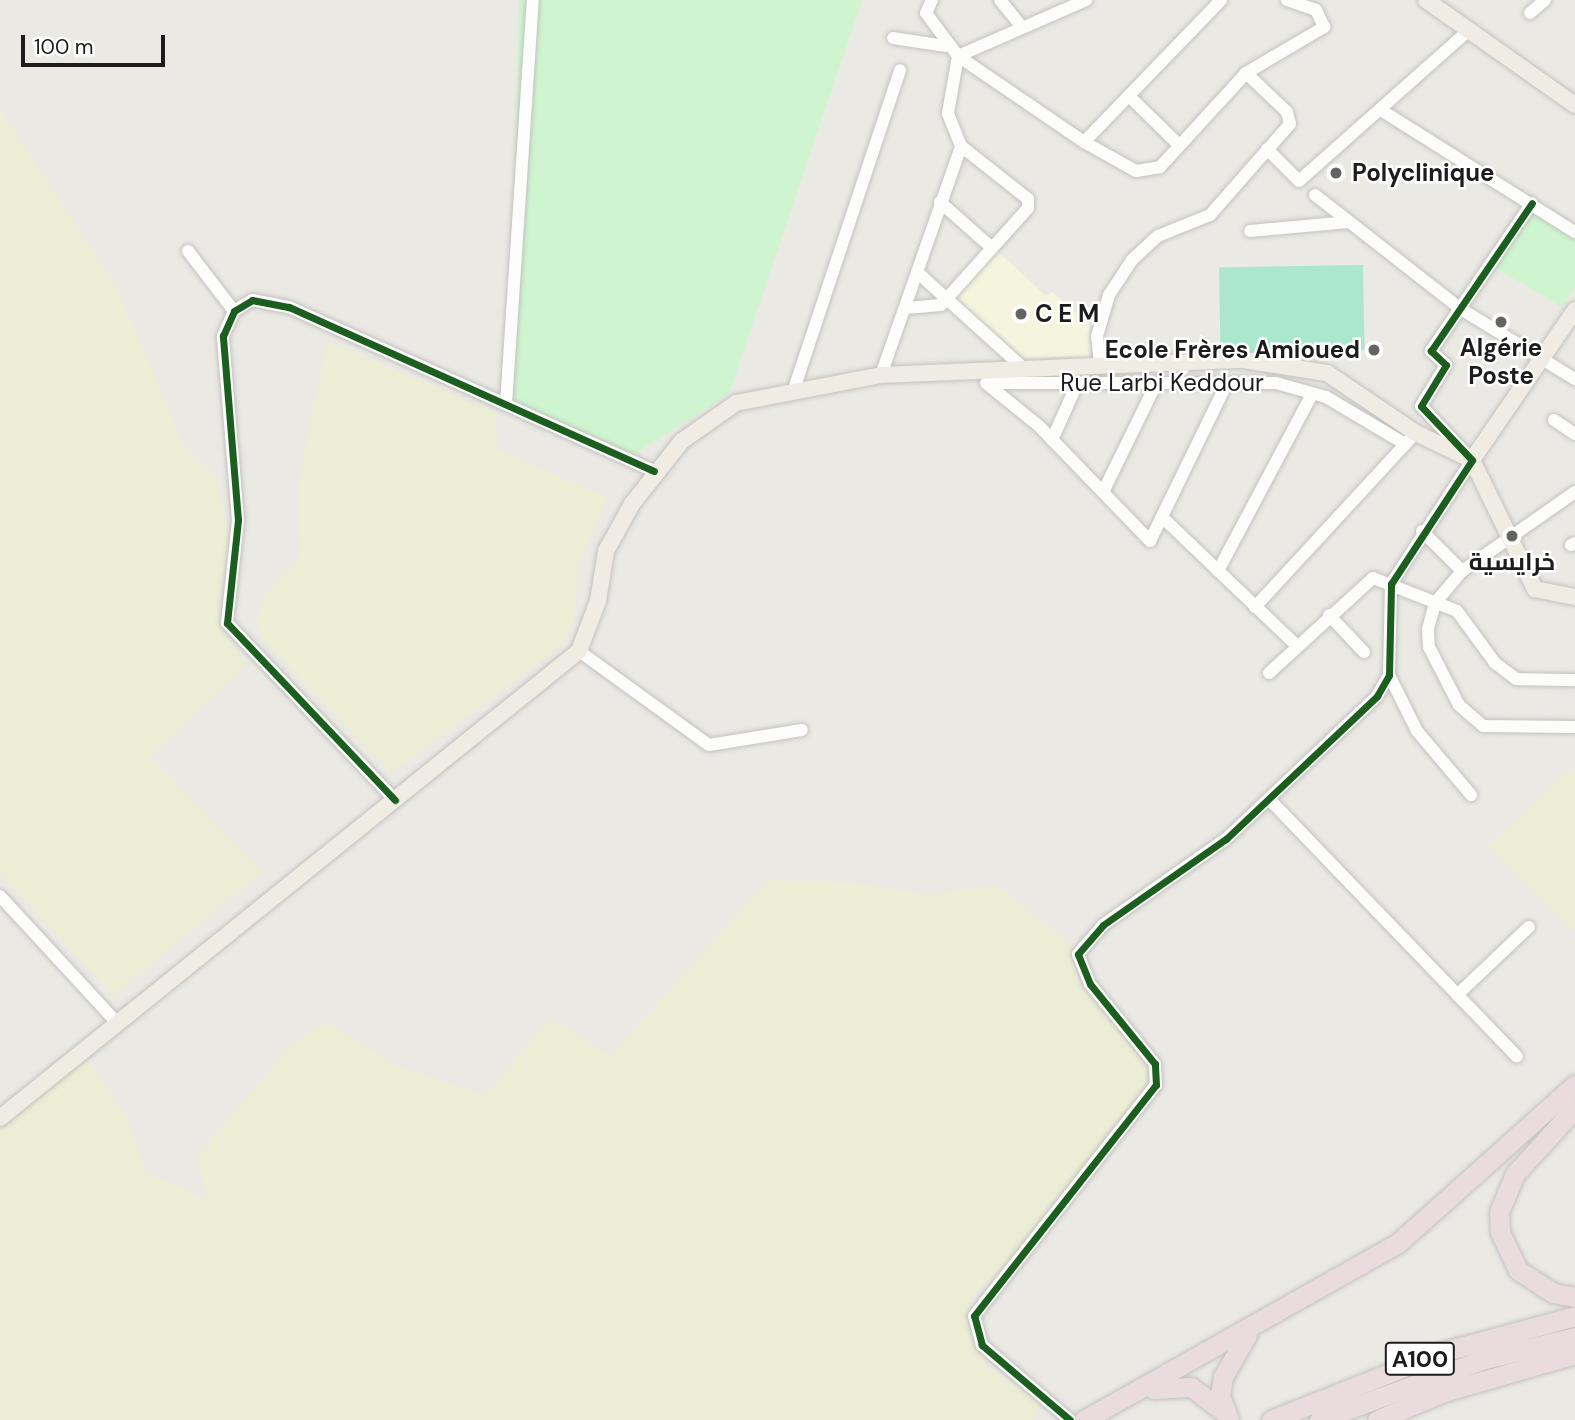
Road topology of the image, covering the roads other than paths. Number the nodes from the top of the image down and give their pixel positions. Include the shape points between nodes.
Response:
1 (533, 0) edge
2 (932, 0) edge
3 (1000, 0) edge
4 (1086, 0) edge
5 (1221, 0) edge
6 (1287, 0) edge
7 (1426, 0) edge
8 (1545, 0) edge
9 (1530, 13) dead end
10 (1020, 24) junction
11 (1467, 32) junction
12 (893, 38) dead end
13 (946, 46) junction
14 (958, 56) junction
15 (900, 69) dead end
16 (1246, 73) junction
17 (1130, 97) junction
18 (1575, 105) edge
19 (1381, 110) junction
20 (1084, 142) junction
21 (1178, 144) junction
22 (961, 146) junction
23 (1267, 149) junction
24 (1315, 195) dead end
25 (940, 202) junction
26 (1532, 203) junction
27 (1349, 222) junction
28 (1250, 231) dead end
29 (1575, 232) edge
30 (992, 248) junction
31 (188, 251) dead end
32 (917, 272) junction
33 (948, 296) junction
34 (906, 308) junction
35 (1461, 309) junction
36 (1575, 310) edge
37 (234, 312) junction
38 (1541, 361) junction
39 (1100, 364) junction
40 (1021, 367) junction
41 (970, 370) junction
42 (881, 375) junction
43 (1575, 379) edge
44 (987, 383) junction
45 (1077, 384) junction
46 (1156, 384) junction
47 (1226, 385) junction
48 (794, 389) junction
49 (1312, 394) junction
50 (506, 404) junction
51 (1554, 420) dead end
52 (1575, 434) edge
53 (1411, 439) junction
54 (1052, 440) junction
55 (1472, 460) junction
56 (654, 471) junction
57 (1104, 490) junction
58 (1575, 492) edge
59 (1162, 517) junction
60 (1422, 531) junction
61 (1509, 535) junction
62 (1462, 571) junction
63 (1218, 572) junction
64 (1391, 584) junction
65 (1575, 597) edge
66 (1435, 603) junction
67 (1255, 607) junction
68 (1329, 615) junction
69 (1297, 646) junction
70 (579, 651) junction
71 (1364, 652) dead end
72 (1269, 673) dead end
73 (1389, 675) junction
74 (1575, 680) edge
75 (1575, 727) edge
76 (802, 730) dead end
77 (1471, 795) dead end
78 (395, 800) junction
79 (1270, 800) junction
80 (0, 896) edge
81 (1529, 927) dead end
82 (1457, 995) junction
83 (118, 1024) junction
84 (1517, 1057) dead end
85 (1575, 1085) edge
86 (1575, 1108) edge
87 (0, 1118) edge
88 (1575, 1297) edge
89 (1290, 1305) junction
90 (1575, 1316) edge
91 (1575, 1337) edge
92 (1575, 1354) edge
93 (1122, 1401) junction
94 (1227, 1416) edge
95 (1070, 1420) edge
96 (1084, 1420) edge
97 (1271, 1420) edge
98 (1319, 1420) edge
99 (1377, 1420) edge

1 - 50 street
2 - 13 street via 926,13
3 - 10 street
4 - 10 street
5 - 17 street
6 - 16 street via 1316,10 1324,27
7 - 11 main road
8 - 9 street
10 - 14 street
11 - 18 main road
11 - 19 street
12 - 13 street
13 - 14 street
14 - 20 street
14 - 22 street via 948,113
15 - 48 street
16 - 21 street
16 - 23 street via 1291,118
17 - 20 street
17 - 21 street
19 - 23 street via 1299,181
19 - 26 street
20 - 21 street via 1144,172 1160,167
22 - 25 street
22 - 30 street via 1030,203
23 - 39 street via 1210,215 1158,236 1132,260 1109,295 1097,336
24 - 27 street
25 - 30 street
25 - 32 street
26 - 29 street
26 - 35 street
27 - 28 street
27 - 35 street
30 - 33 street
31 - 37 street
32 - 33 street
32 - 34 street
33 - 34 street via 934,309
33 - 40 street
34 - 42 street
35 - 38 street
35 - 55 street via 1431,351 1446,365 1421,406
36 - 38 main road
37 - 50 street via 252,300 289,307
37 - 78 street via 223,336 238,520 227,623
38 - 43 street
38 - 55 main road
39 - 40 main road
39 - 53 main road via 1244,360 1326,373
40 - 41 main road
41 - 42 main road
41 - 44 street
42 - 48 main road
44 - 45 street, Rue Larbi Keddour
44 - 54 street
45 - 46 street, Rue Larbi Keddour
45 - 54 street
46 - 47 street, Rue Larbi Keddour
46 - 57 street
47 - 49 street, Rue Larbi Keddour via 1276,383
47 - 59 street
48 - 56 main road via 712,414
49 - 53 street, Rue Larbi Keddour
49 - 63 street
50 - 56 street
51 - 52 street
53 - 55 main road
53 - 67 street
54 - 57 street
55 - 60 street
55 - 61 main road
56 - 70 main road via 606,551 598,601
57 - 59 street via 1150,541
58 - 61 street
59 - 63 street
60 - 62 street
60 - 64 street
61 - 62 street
61 - 65 main road via 1535,589
62 - 66 street
63 - 67 street
64 - 66 street
64 - 68 street via 1366,581
64 - 73 street
66 - 74 street via 1468,621 1495,663 1516,679
66 - 75 street via 1429,647 1459,705 1483,726
67 - 69 street
68 - 69 street
68 - 71 street
69 - 72 street
70 - 76 street via 709,745
70 - 78 main road
73 - 77 street via 1417,731
73 - 79 street via 1364,712
78 - 83 main road
79 - 82 street
79 - 95 street via 1180,875 1086,938 1078,954 1090,984 1155,1064 1156,1085 974,1315 982,1345
80 - 83 street
81 - 82 street
82 - 84 street
83 - 87 main road
85 - 89 highway via 1398,1242
86 - 88 highway via 1515,1174 1499,1212 1503,1242 1518,1270 1553,1293
89 - 93 highway
89 - 94 highway via 1233,1351 1220,1395
90 - 97 highway, A100 / A100 via 1442,1352
91 - 98 highway, A100 / A100 via 1485,1359
92 - 99 highway via 1444,1392
93 - 94 highway via 1178,1385 1209,1396
93 - 96 highway

